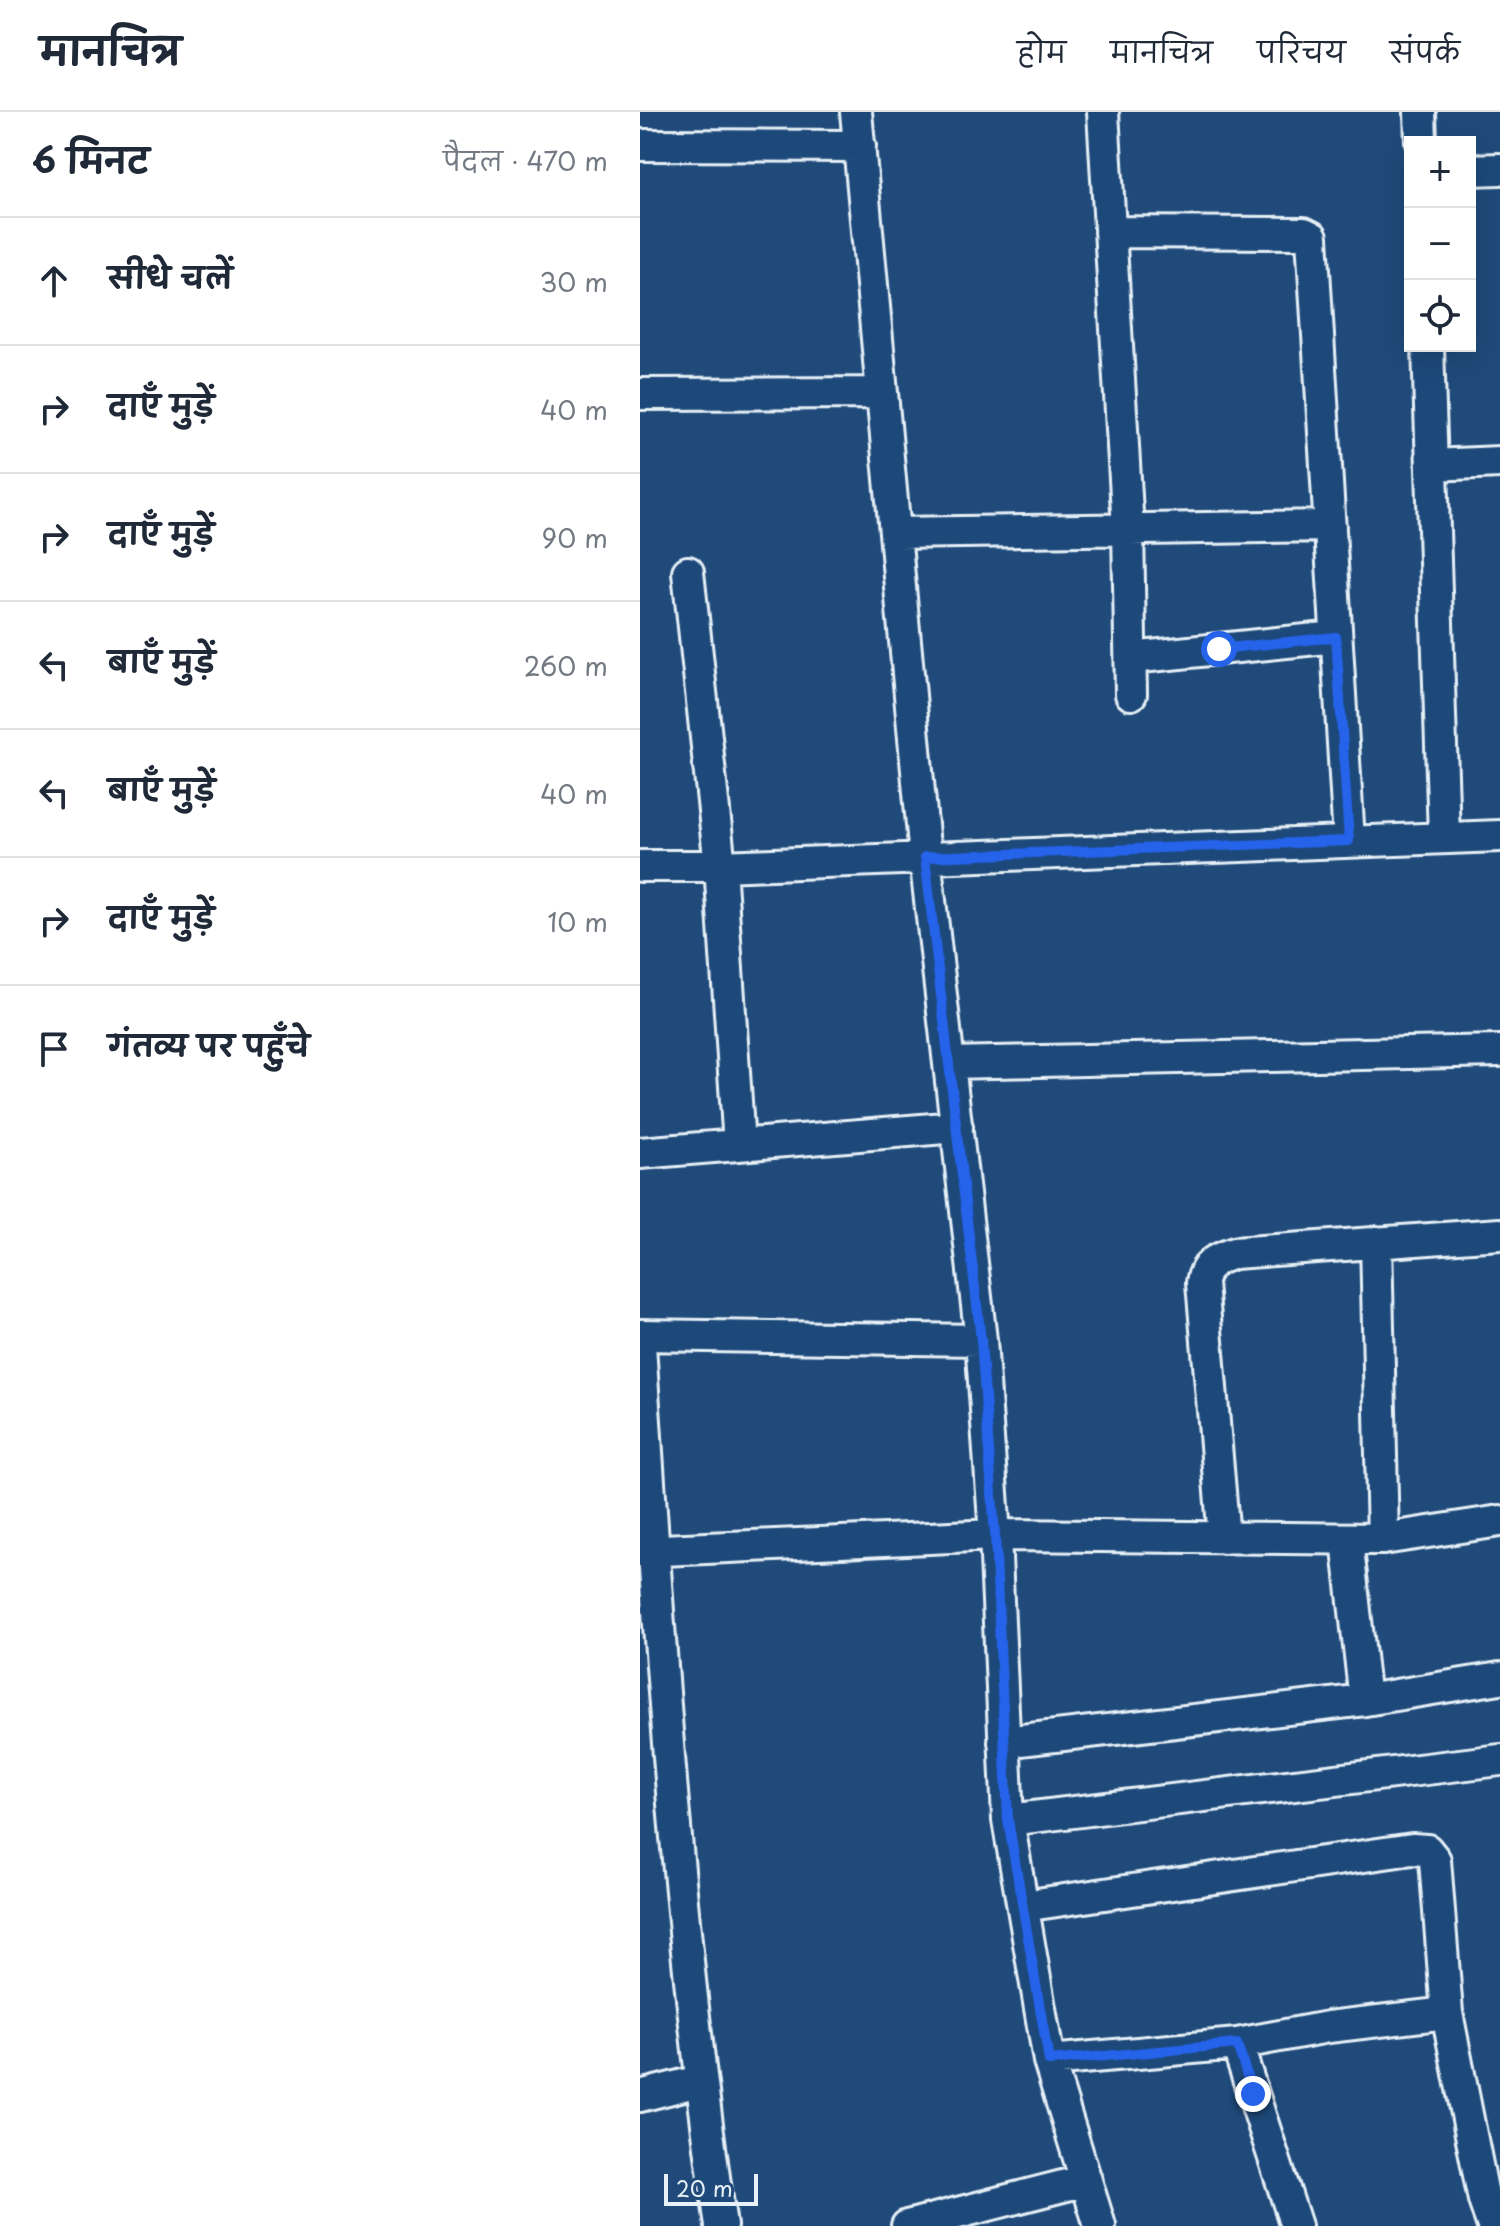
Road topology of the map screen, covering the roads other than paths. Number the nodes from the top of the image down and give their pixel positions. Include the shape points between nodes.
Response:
1 (856, 112) edge
2 (1103, 112) edge
3 (1420, 112) edge
4 (1421, 136) edge
5 (640, 145) edge
6 (860, 146) junction
7 (1500, 169) edge
8 (1476, 170) edge
9 (1110, 232) junction
10 (1428, 352) edge
11 (882, 393) junction
12 (640, 394) edge
13 (1500, 462) edge
14 (1432, 465) junction
15 (1330, 526) junction
16 (1128, 529) junction
17 (896, 533) junction
18 (688, 572) dead end
19 (1336, 637) junction
20 (1131, 658) junction
21 (1131, 694) dead end
22 (1500, 836) edge
23 (1444, 837) junction
24 (1349, 841) junction
25 (925, 857) junction
26 (640, 866) edge
27 (720, 866) junction
28 (1500, 1051) edge
29 (949, 1063) junction
30 (957, 1127) junction
31 (739, 1145) junction
32 (640, 1153) edge
33 (1500, 1234) edge
34 (1376, 1242) junction
35 (640, 1335) edge
36 (981, 1340) junction
37 (640, 1345) edge
38 (1500, 1521) edge
39 (995, 1535) junction
40 (1224, 1538) junction
41 (1383, 1539) junction
42 (1347, 1540) junction
43 (646, 1550) edge
44 (1500, 1678) edge
45 (1365, 1700) junction
46 (653, 1742) edge
47 (1004, 1742) junction
48 (1500, 1760) edge
49 (1008, 1820) junction
50 (1023, 1906) junction
51 (1447, 2013) junction
52 (1237, 2044) junction
53 (1049, 2061) junction
54 (699, 2081) junction
55 (640, 2096) edge
56 (1086, 2180) junction
57 (721, 2226) edge
58 (907, 2226) edge
59 (1100, 2226) edge
60 (1296, 2226) edge
61 (1493, 2226) edge

1 - 6 street
2 - 9 street
3 - 4 street
5 - 6 street
6 - 11 street
7 - 8 street
9 - 15 street via 1312,237
9 - 16 street
10 - 14 street
11 - 12 street
11 - 17 street
13 - 14 street
14 - 23 street
15 - 16 street
15 - 19 street
16 - 17 street
16 - 20 street
17 - 25 street
18 - 27 street
19 - 20 street
19 - 24 street
20 - 21 street
22 - 23 street
23 - 24 street
24 - 25 street
25 - 27 street
25 - 29 street
26 - 27 street
27 - 31 street
28 - 29 street
29 - 30 street
30 - 31 street
30 - 36 street
31 - 32 street
33 - 34 street
34 - 40 street via 1234,1253 1210,1263 1203,1273
34 - 41 street
35 - 36 street
36 - 39 street
37 - 43 street
38 - 41 street
39 - 40 street
39 - 43 street
39 - 47 street
40 - 42 street
41 - 42 street
42 - 45 street
43 - 46 street
44 - 45 street
45 - 47 street
46 - 54 street
47 - 49 street
48 - 49 street
49 - 50 street
50 - 51 street via 1427,1850 1435,1860
50 - 53 street
51 - 52 street
51 - 61 street
52 - 53 street
52 - 60 street
53 - 56 street
54 - 55 street
54 - 57 street
56 - 58 street
56 - 59 street

